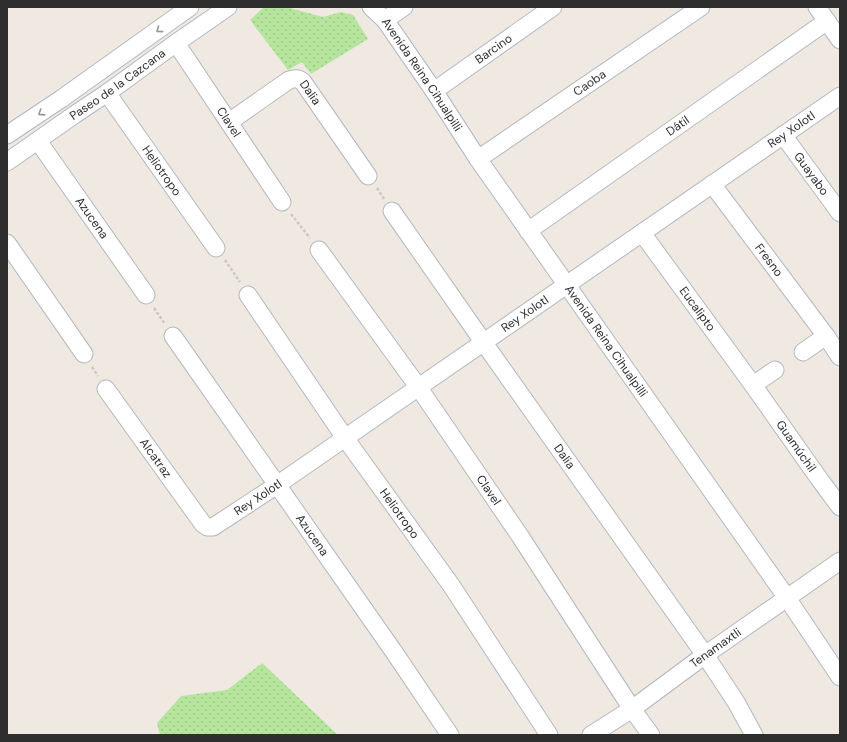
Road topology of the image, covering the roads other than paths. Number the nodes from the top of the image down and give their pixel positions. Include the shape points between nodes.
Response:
1 (190, 7) edge
2 (228, 7) edge
3 (371, 7) edge
4 (404, 7) edge
5 (553, 7) edge
6 (701, 7) edge
7 (817, 7) edge
8 (385, 20) junction
9 (827, 21) junction
10 (840, 40) edge
11 (176, 43) junction
12 (434, 91) junction
13 (107, 93) junction
14 (840, 96) edge
15 (61, 99) junction
16 (74, 115) junction
17 (229, 122) junction
18 (7, 135) edge
19 (784, 135) junction
20 (38, 140) junction
21 (478, 158) junction
22 (7, 162) edge
23 (368, 176) road end
24 (712, 184) junction
25 (282, 202) road end
26 (392, 211) road end
27 (840, 213) edge
28 (528, 231) junction
29 (642, 233) junction
30 (7, 243) edge
31 (216, 248) road end
32 (319, 250) road end
33 (567, 284) junction
34 (146, 295) road end
35 (248, 295) road end
36 (173, 336) road end
37 (826, 336) junction
38 (484, 343) junction
39 (803, 352) dead end
40 (84, 354) road end
41 (840, 357) edge
42 (775, 370) dead end
43 (753, 385) junction
44 (419, 388) junction
45 (106, 389) road end
46 (345, 438) junction
47 (277, 485) junction
48 (840, 507) edge
49 (207, 527) joint
50 (840, 561) edge
51 (787, 598) junction
52 (705, 655) junction
53 (840, 677) edge
54 (632, 709) junction
55 (450, 735) edge
56 (549, 735) edge
57 (592, 735) edge
58 (651, 735) edge
59 (754, 735) edge

1 -> 15 street, Paseo de la Cazcana
2 - 11 street, Paseo de la Cazcana
3 - 8 street, Avenida Reina Cihualpilli
4 - 8 street
5 - 12 street, Barcino
6 - 21 street, Caoba
7 - 9 street
8 - 12 street, Avenida Reina Cihualpilli
9 - 10 street
9 - 28 street, Dátil
11 - 13 street, Paseo de la Cazcana
11 - 17 street, Clavel
12 - 21 street, Avenida Reina Cihualpilli
13 - 16 street, Paseo de la Cazcana
13 - 31 street, Heliotropo
14 - 19 street, Rey Xolotl
15 - 16 street
15 -> 18 street, Paseo de la Cazcana
16 - 20 street, Paseo de la Cazcana
17 - 23 street, Dalia via 290,80 299,79
17 - 25 street, Clavel
19 - 24 street, Rey Xolotl
19 - 27 street, Guayabo
20 - 22 street, Paseo de la Cazcana
20 - 34 street, Azucena
21 - 28 street, Avenida Reina Cihualpilli
24 - 29 street, Rey Xolotl
24 - 37 street, Fresno
26 - 38 street, Dalia
28 - 33 street, Avenida Reina Cihualpilli
29 - 33 street, Rey Xolotl
29 - 43 street, Eucalipto
30 - 40 street
32 - 44 street, Clavel
33 - 38 street, Rey Xolotl
33 - 51 street, Avenida Reina Cihualpilli
35 - 46 street, Heliotropo
36 - 47 street, Azucena
37 - 39 street
37 - 41 street, Fresno
38 - 44 street, Rey Xolotl
38 - 52 street, Dalia
42 - 43 street
43 - 48 street, Guamúchil
44 - 46 street, Rey Xolotl
44 - 54 street, Clavel via 520,536
45 - 49 street, Alcatraz
46 - 47 street, Rey Xolotl
46 - 56 street, Heliotropo via 451,585
47 - 49 street, Rey Xolotl via 212,527
47 - 55 street, Azucena
50 - 51 street, Tenamaxtli
51 - 52 street, Tenamaxtli
51 - 53 street, Avenida Reina Cihualpilli
52 - 54 street, Tenamaxtli
52 - 59 street, Dalia
54 - 57 street, Tenamaxtli
54 - 58 street, Clavel

